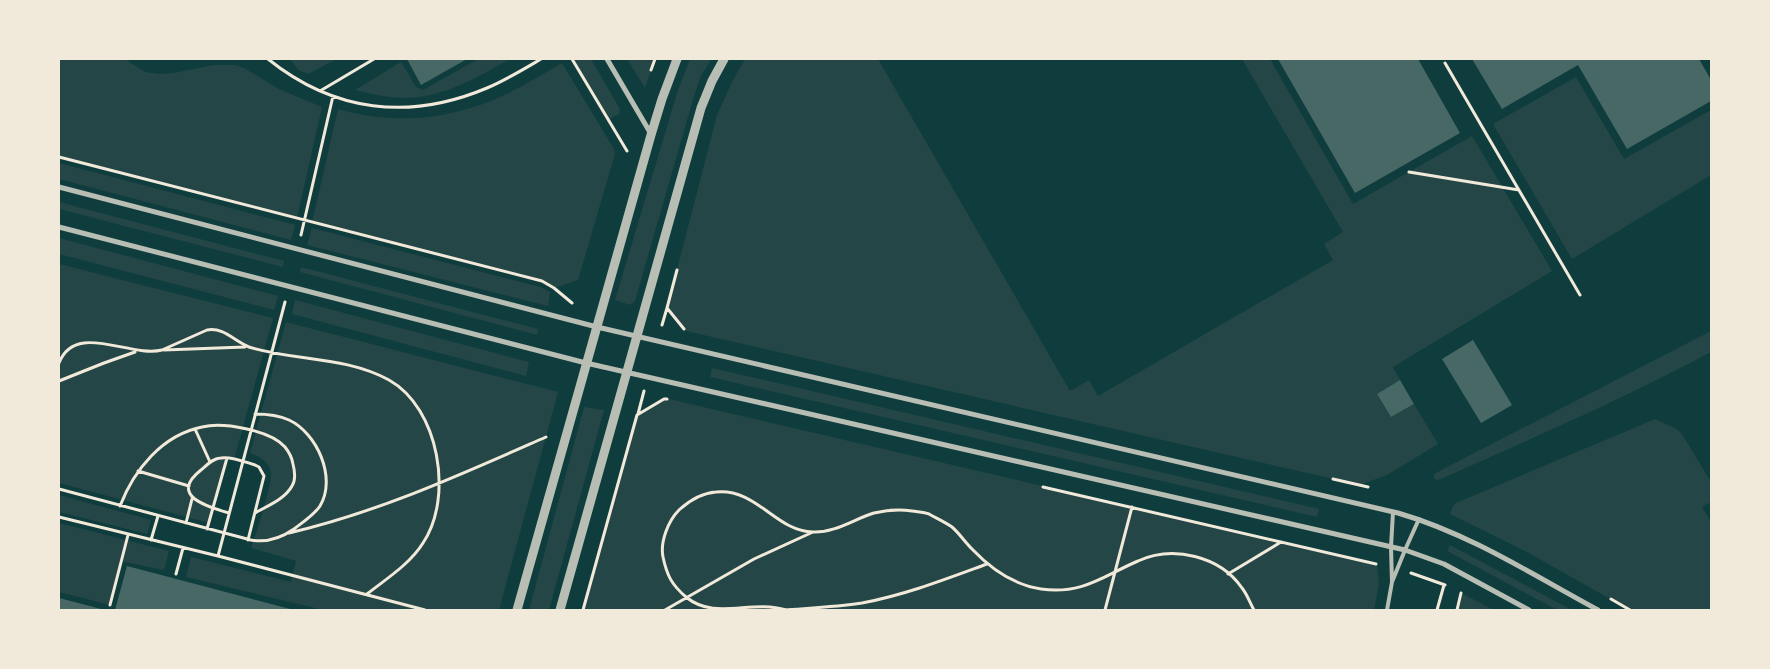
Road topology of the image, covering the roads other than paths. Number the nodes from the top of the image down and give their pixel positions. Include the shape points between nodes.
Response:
1 (607, 59) edge
2 (677, 59) edge
3 (724, 59) edge
4 (651, 135) junction
5 (59, 187) edge
6 (59, 227) edge
7 (597, 327) junction
8 (636, 336) junction
9 (586, 363) junction
10 (628, 373) junction
11 (1393, 512) junction
12 (1419, 519) junction
13 (1391, 547) junction
14 (1404, 550) junction
15 (1392, 582) junction
16 (518, 610) edge
17 (560, 610) edge
18 (1386, 610) edge
19 (1529, 610) edge
20 (1598, 610) edge

1 - 4 street
2 - 4 street
3 - 8 street via 702,108
4 - 7 street
5 - 7 street
6 - 9 street
7 - 8 street
7 - 9 street
8 - 10 street
8 - 11 street
9 - 10 street
9 - 16 street
10 - 13 street
10 - 17 street
11 - 12 street
11 - 13 lane
12 - 14 lane
12 - 20 street via 1455,533
13 - 14 street
13 - 15 lane
14 - 15 lane
14 - 19 street via 1444,564
15 - 18 lane

